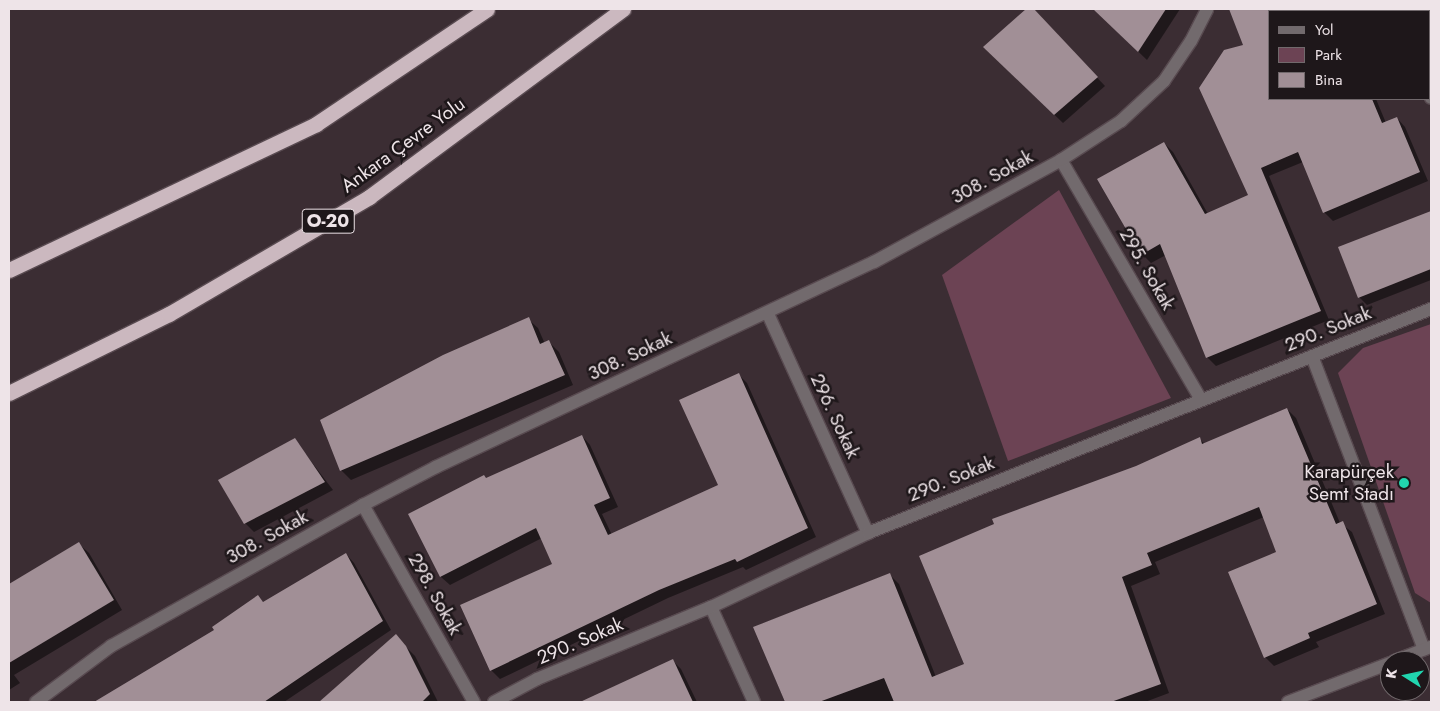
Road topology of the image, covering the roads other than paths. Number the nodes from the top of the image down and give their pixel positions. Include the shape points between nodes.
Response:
1 (487, 9) edge
2 (623, 9) edge
3 (1207, 9) edge
4 (1061, 160) junction
5 (9, 270) edge
6 (1431, 308) edge
7 (768, 314) junction
8 (1312, 356) junction
9 (9, 393) edge
10 (1200, 398) junction
11 (363, 505) junction
12 (868, 533) junction
13 (711, 607) junction
14 (1428, 648) edge
15 (1380, 666) edge
16 (36, 702) edge
17 (474, 702) edge
18 (494, 702) edge
19 (754, 702) edge
20 (1288, 702) edge

1 - 5 highway via 316,124
2 - 9 highway, Ankara Çevre Yolu / O-20 via 369,197 168,314
3 - 4 street, 308. Sokak via 1191,41 1164,81 1121,121
4 - 7 street, 308. Sokak via 874,262
4 - 10 street, 295. Sokak
6 - 8 street, 290. Sokak
7 - 11 street, 308. Sokak via 436,467
7 - 12 street, 296. Sokak
8 - 10 street, 290. Sokak
8 - 14 street
10 - 12 street, 290. Sokak
11 - 16 street, 308. Sokak via 111,646
11 - 17 street, 298. Sokak
12 - 13 street, 290. Sokak
13 - 18 street, 290. Sokak via 537,679
13 - 19 street
15 - 20 street

